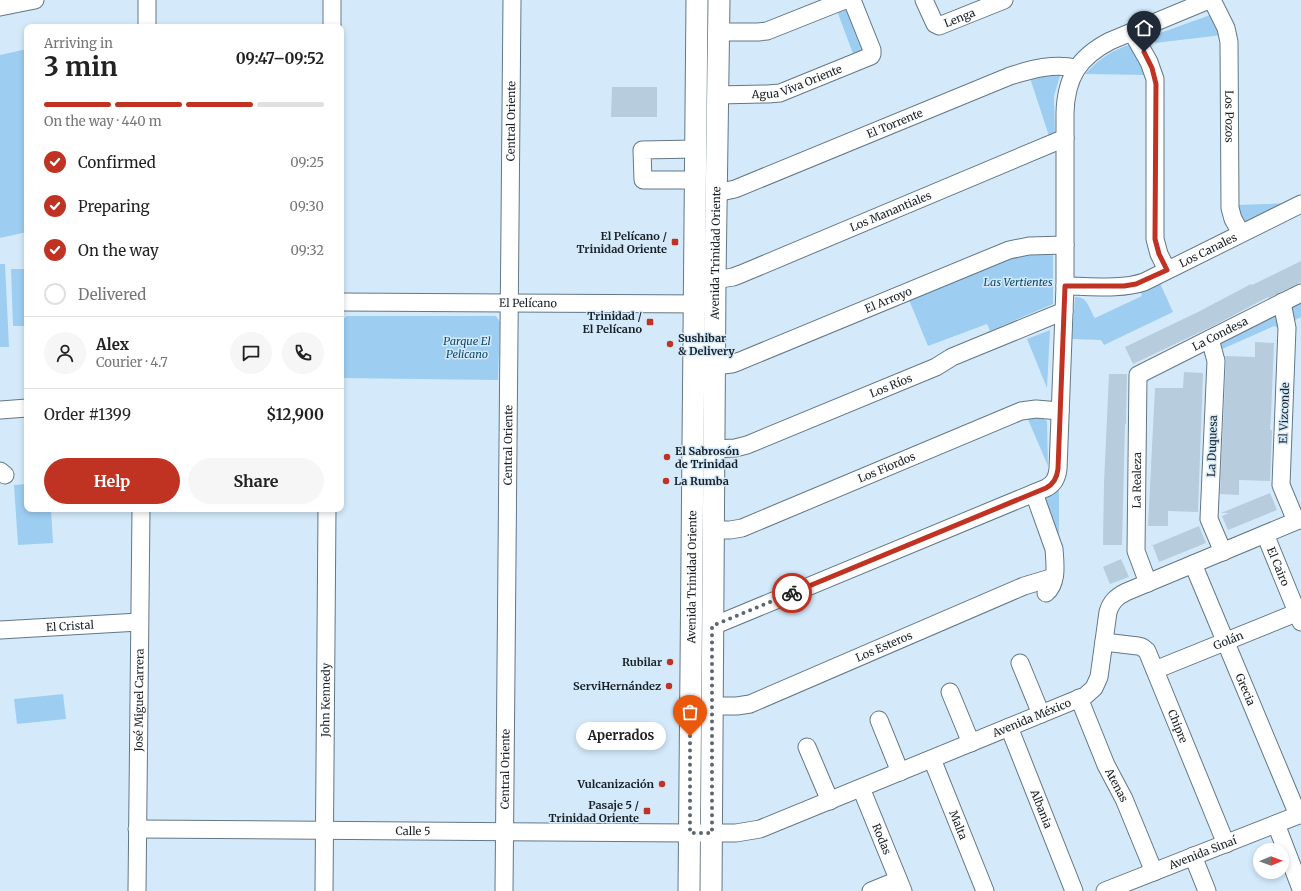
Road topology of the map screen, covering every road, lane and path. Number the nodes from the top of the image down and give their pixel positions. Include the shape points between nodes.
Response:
1 (36, 0) edge
2 (147, 0) edge
3 (332, 0) edge
4 (512, 0) edge
5 (697, 0) edge
6 (719, 0) edge
7 (845, 0) edge
8 (852, 0) edge
9 (924, 0) edge
10 (1004, 0) edge
11 (1210, 0) edge
12 (0, 7) edge
13 (147, 24) edge
14 (332, 24) edge
15 (718, 32) junction
16 (1132, 32) junction
17 (1076, 68) junction
18 (717, 94) junction
19 (1065, 138) junction
20 (696, 149) junction
21 (695, 180) junction
22 (716, 193) junction
23 (1301, 204) edge
24 (1241, 233) junction
25 (1065, 245) junction
26 (1167, 270) junction
27 (715, 280) junction
28 (1065, 286) junction
29 (1301, 292) edge
30 (344, 302) edge
31 (1282, 302) junction
32 (509, 303) junction
33 (704, 304) junction
34 (1064, 311) junction
35 (1210, 338) junction
36 (714, 366) junction
37 (1138, 375) joint
38 (24, 408) edge
39 (0, 410) edge
40 (1060, 411) junction
41 (714, 449) junction
42 (1034, 493) junction
43 (141, 512) edge
44 (327, 512) edge
45 (1299, 520) edge
46 (713, 530) junction
47 (1265, 534) junction
48 (1223, 552) junction
49 (1193, 564) junction
50 (1054, 578) junction
51 (1148, 583) junction
52 (1046, 593) dead end
53 (1300, 615) edge
54 (139, 622) junction
55 (712, 626) junction
56 (0, 630) edge
57 (1104, 642) junction
58 (1225, 642) junction
59 (1020, 663) dead end
60 (1155, 670) junction
61 (950, 692) dead end
62 (1079, 698) junction
63 (712, 706) junction
64 (1041, 714) junction
65 (879, 720) dead end
66 (1009, 727) junction
67 (971, 743) junction
68 (807, 747) dead end
69 (932, 758) junction
70 (900, 772) junction
71 (861, 788) junction
72 (830, 801) junction
73 (1299, 815) edge
74 (1276, 824) junction
75 (137, 829) junction
76 (324, 830) junction
77 (505, 832) junction
78 (690, 833) junction
79 (712, 833) junction
80 (1226, 844) junction
81 (1193, 856) junction
82 (1154, 872) junction
83 (900, 886) edge
84 (1124, 887) edge
85 (1301, 889) edge
86 (137, 891) edge
87 (324, 891) edge
88 (504, 891) edge
89 (689, 891) edge
90 (711, 891) edge
91 (871, 891) edge
92 (986, 891) edge
93 (1074, 891) edge
94 (1105, 891) edge
95 (1207, 891) edge

1 - 12 street
2 - 13 street
3 - 14 street
4 - 32 street, Central Oriente
5 - 20 main road, Avenida Trinidad Oriente
6 - 15 main road, Avenida Trinidad Oriente
7 - 15 street via 768,31
8 - 18 street, Agua Viva Oriente via 872,50 869,57 780,93
9 - 10 street, Lenga via 937,26
11 - 16 street
11 - 24 street, Los Pozos via 1226,28 1229,42 1230,208
15 - 18 main road, Avenida Trinidad Oriente
16 - 17 street via 1100,46
16 - 26 street via 1152,68 1155,79 1155,239
17 - 19 street via 1069,84 1066,101
17 - 22 street, El Torrente via 1053,66 1015,74 735,190
18 - 22 main road, Avenida Trinidad Oriente
19 - 25 street
19 - 27 street, Los Manantiales via 741,274
20 - 21 main road, Avenida Trinidad Oriente
20 - 21 street via 642,150 643,180
21 - 33 main road, Avenida Trinidad Oriente
22 - 27 main road, Avenida Trinidad Oriente
23 - 24 street, Los Canales
24 - 26 street, Los Canales
25 - 28 street
25 - 36 street, El Arroyo via 1029,246 1009,250 740,361
26 - 28 street, Los Canales via 1136,284 1124,286
27 - 33 main road, Avenida Trinidad Oriente
28 - 34 street
29 - 31 street, La Condesa
30 - 32 street, El Pelícano
31 - 35 street, La Condesa
31 - 45 street, El Vizconde via 1287,328 1281,484
32 - 33 street, El Pelícano
32 - 77 street, Central Oriente
33 - 36 main road, Avenida Trinidad Oriente
33 - 78 main road, Avenida Trinidad Oriente
34 - 40 street
34 - 41 street, Los Ríos via 747,445
35 - 37 street, La Condesa
35 - 48 street, La Duquesa via 1216,361 1209,519
36 - 41 main road, Avenida Trinidad Oriente
37 - 51 street, La Realeza via 1136,551
38 - 39 street
40 - 42 street via 1056,480 1050,486
40 - 46 street, Los Fiordos via 1021,411 742,528
41 - 46 main road, Avenida Trinidad Oriente
42 - 50 street via 1054,549
42 - 55 street
43 - 54 street, José Miguel Carrera
44 - 76 street, John Kennedy
45 - 47 street, Avenida México
46 - 55 main road, Avenida Trinidad Oriente
47 - 48 street, Avenida México
47 - 53 street, El Cairo
48 - 49 street, Avenida México
49 - 51 street, Avenida México
49 - 58 street, Grecia
50 - 52 street via 1052,587
50 - 63 street, Los Esteros via 1024,586 755,702 745,705
51 - 57 street, Avenida México via 1112,602
53 - 58 street, Golán
54 - 56 street, El Cristal
54 - 75 street, José Miguel Carrera
55 - 63 main road, Avenida Trinidad Oriente
57 - 60 street, Chipre via 1142,647 1149,654
57 - 62 street, Avenida México via 1097,682 1090,693
58 - 60 street, Golán
58 - 73 street, Grecia
59 - 64 street
60 - 80 street, Chipre
61 - 67 street
62 - 64 street, Avenida México
62 - 82 street, Atenas
63 - 79 main road, Avenida Trinidad Oriente
64 - 66 street, Avenida México
65 - 70 street
66 - 67 street, Avenida México
66 - 93 street, Albania
67 - 69 street, Avenida México
68 - 72 street
69 - 70 street, Avenida México
69 - 92 street, Malta
70 - 71 street, Avenida México
71 - 72 street, Avenida México
71 - 83 street, Rodas
72 - 79 street, Avenida México via 760,829
73 - 74 street, Avenida Sinaí
74 - 80 street, Avenida Sinaí
74 - 85 street
75 - 76 street, Calle 5
75 - 86 street, José Miguel Carrera
76 - 77 street, Calle 5
76 - 87 street, John Kennedy
77 - 78 street, Calle 5
77 - 88 street, Central Oriente
78 - 79 street, Avenida México
78 - 89 main road, Avenida Trinidad Oriente
79 - 90 main road, Avenida Trinidad Oriente
80 - 81 street, Avenida Sinaí
81 - 82 street, Avenida Sinaí
81 - 95 street
82 - 84 street, Avenida Sinaí
83 - 91 street
84 - 94 street, Avenida Sinaí

